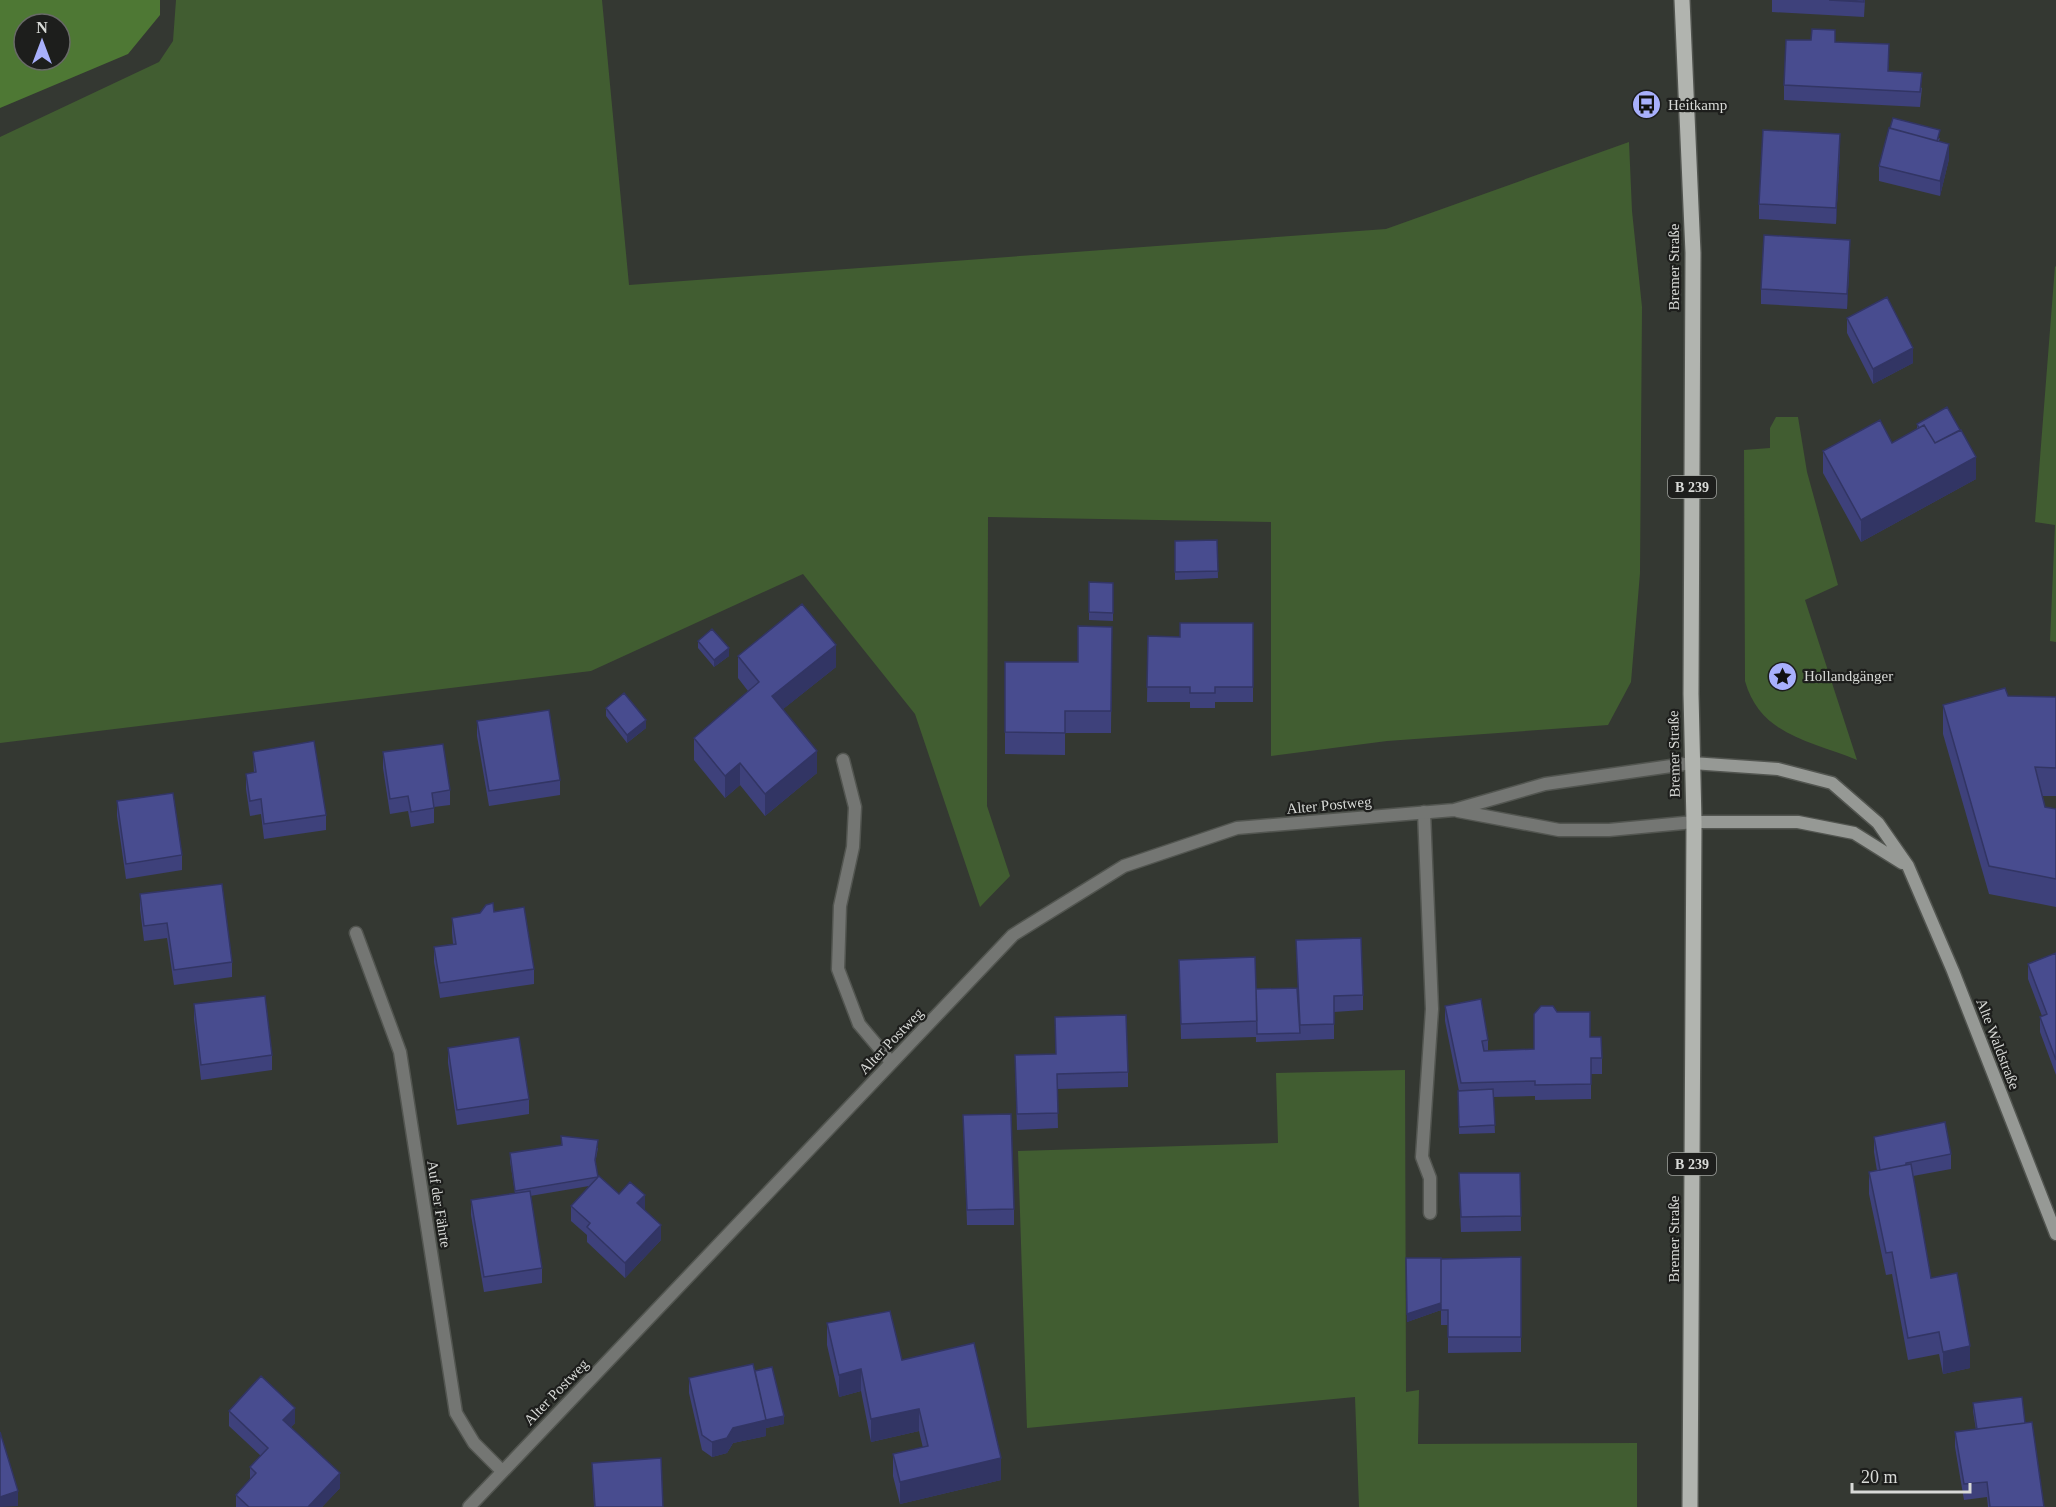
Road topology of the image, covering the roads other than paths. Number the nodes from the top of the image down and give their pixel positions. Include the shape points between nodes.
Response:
1 (1682, 0) edge
2 (843, 760) dead end
3 (1692, 763) junction
4 (1454, 810) junction
5 (1424, 812) junction
6 (1694, 822) junction
7 (1908, 867) junction
8 (356, 933) dead end
9 (891, 1062) junction
10 (1430, 1213) dead end
11 (2056, 1234) edge
12 (502, 1471) junction
13 (469, 1507) edge
14 (1690, 1507) edge

1 - 3 main road, Bremer Straße / B 239 via 1692,222
2 - 9 street via 855,807 853,847 840,906 838,969 859,1024
3 - 4 street, Alter Postweg via 1545,784
3 - 6 main road, Bremer Straße / B 239
3 - 7 street, Alte Waldstraße via 1778,769 1832,783 1878,823
4 - 5 street, Alter Postweg
4 - 6 street, Alter Postweg via 1559,830
5 - 9 street, Alter Postweg via 1237,828 1124,866 1013,935
5 - 10 street via 1432,1009 1422,1157 1430,1178
6 - 7 street via 1798,822 1854,833
6 - 14 main road, Bremer Straße / B 239
7 - 11 street, Alte Waldstraße
8 - 12 street, Auf der Fährte via 400,1052 456,1413 474,1443
9 - 12 street, Alter Postweg
12 - 13 street, Alter Postweg

